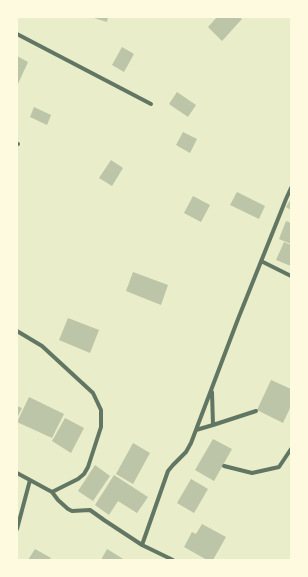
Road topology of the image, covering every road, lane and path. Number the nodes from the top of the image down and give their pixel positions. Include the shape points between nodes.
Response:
1 (17, 34) edge
2 (151, 104) dead end
3 (291, 188) edge
4 (261, 261) junction
5 (291, 276) edge
6 (17, 331) edge
7 (211, 390) junction
8 (256, 411) dead end
9 (213, 425) junction
10 (196, 430) junction
11 (291, 449) edge
12 (224, 466) dead end
13 (17, 473) edge
14 (30, 480) junction
15 (52, 492) junction
16 (17, 529) edge
17 (142, 545) junction
18 (173, 560) edge

1 - 2 street
3 - 4 street
4 - 5 street
4 - 7 street
6 - 15 street via 42,346 93,393 101,410 102,427 88,468 78,479
7 - 9 street
7 - 10 street
8 - 9 street
9 - 10 street
10 - 17 street via 186,452 168,471
11 - 12 street via 279,467 252,473
13 - 14 street
14 - 15 street
14 - 16 street
15 - 17 street via 68,509 90,510
17 - 18 street

